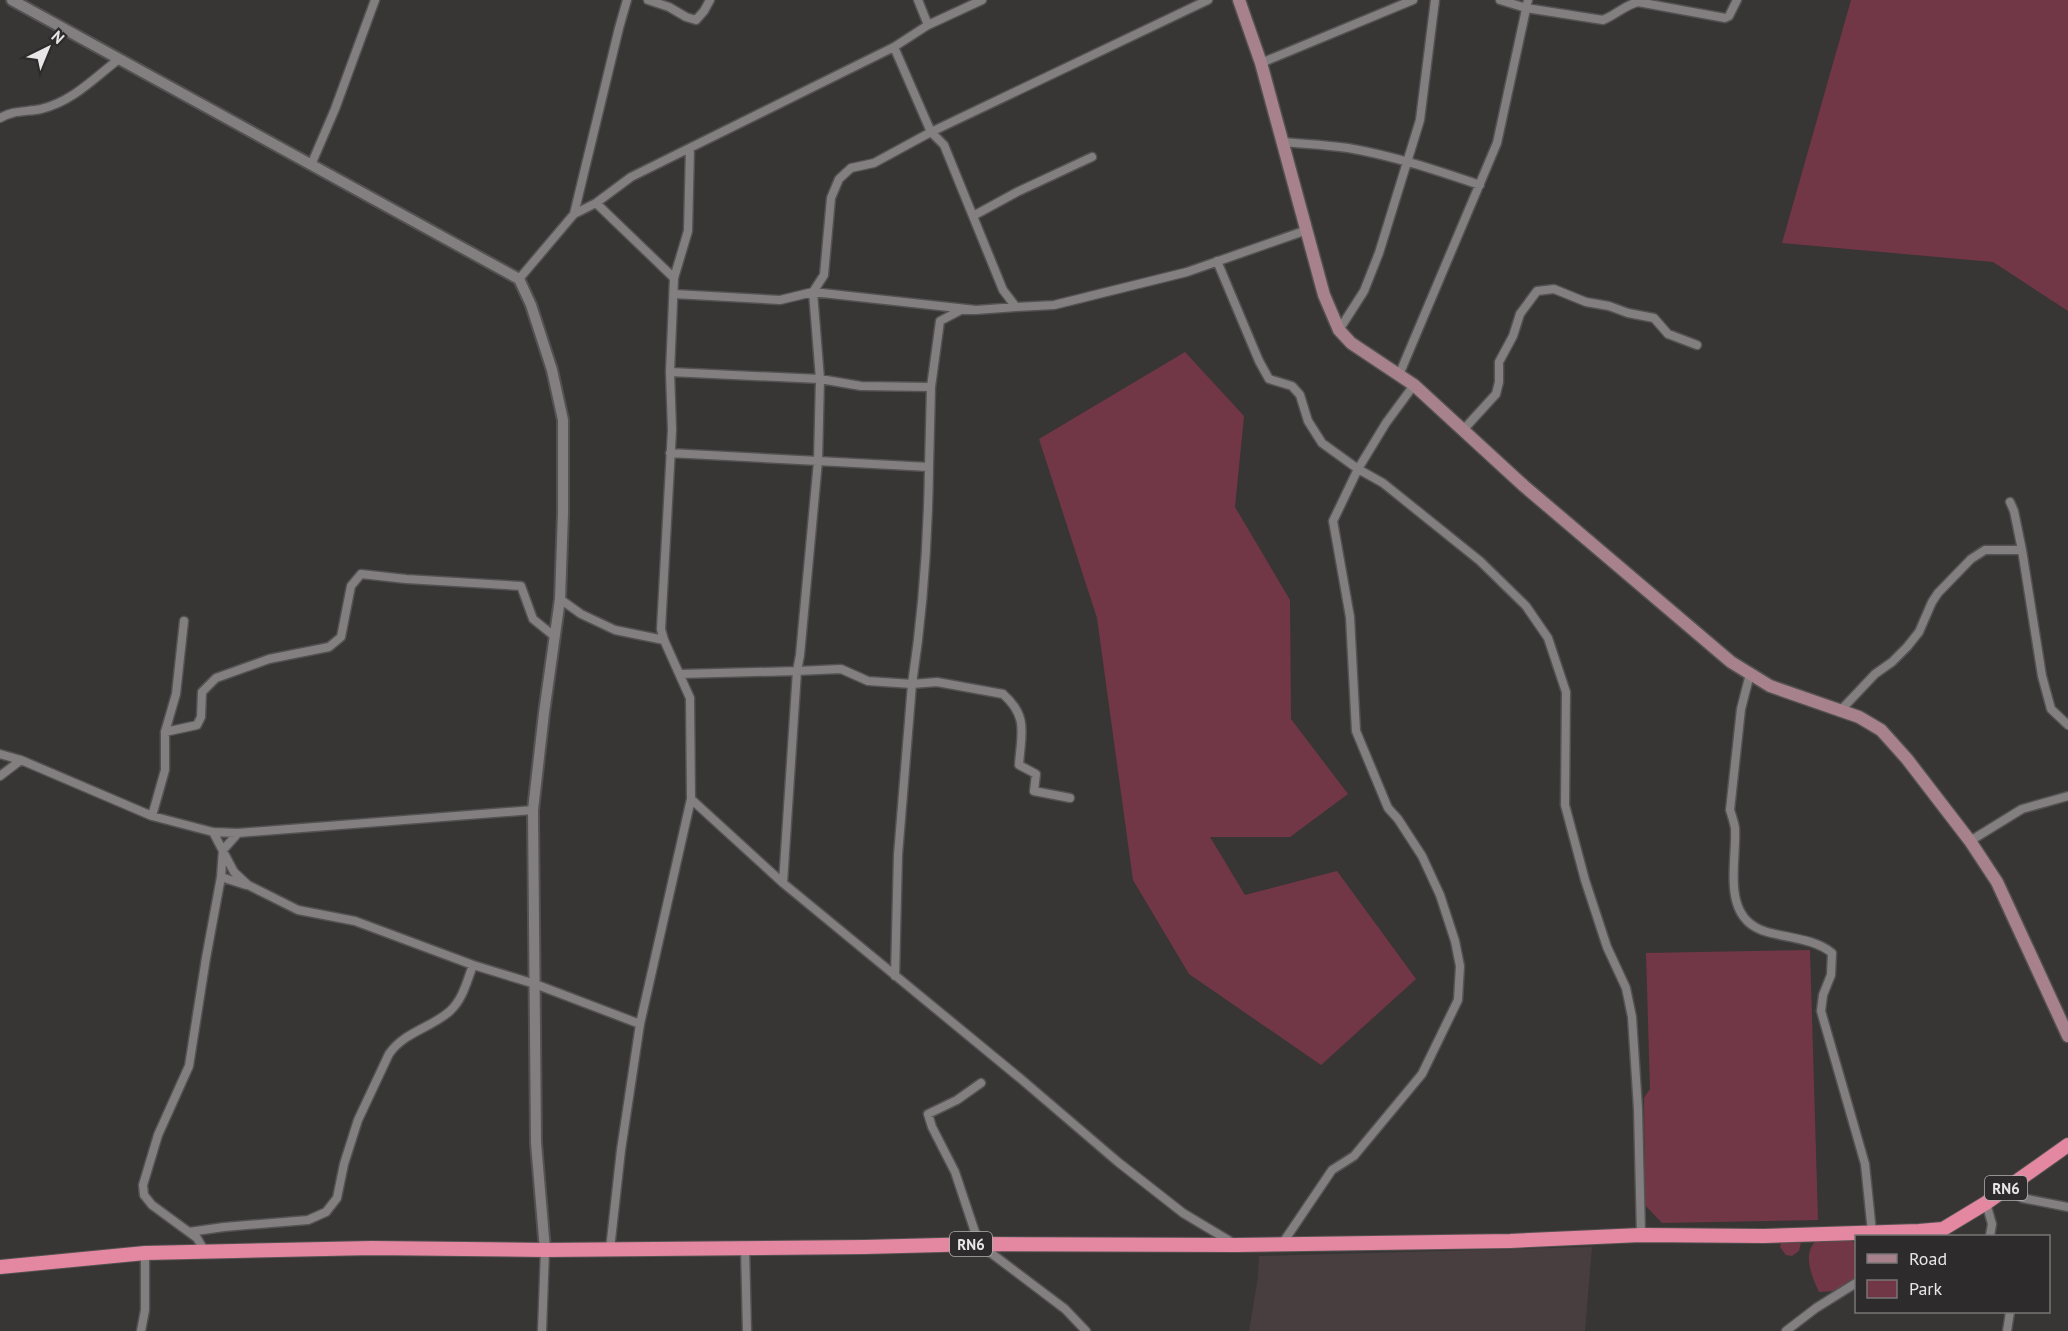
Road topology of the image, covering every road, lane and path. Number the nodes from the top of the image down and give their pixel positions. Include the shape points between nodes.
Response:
1 (12, 0) edge
2 (375, 0) edge
3 (627, 0) edge
4 (648, 0) edge
5 (710, 0) edge
6 (918, 0) edge
7 (982, 0) edge
8 (1209, 0) edge
9 (1239, 0) edge
10 (1413, 0) edge
11 (1435, 0) edge
12 (1500, 0) edge
13 (1737, 0) edge
14 (1527, 4) edge
15 (928, 25) junction
16 (894, 47) junction
17 (119, 59) junction
18 (1261, 63) junction
19 (0, 118) edge
20 (931, 132) junction
21 (1283, 142) junction
22 (690, 148) junction
23 (1092, 158) dead end
24 (1407, 161) junction
25 (310, 165) junction
26 (1480, 185) junction
27 (596, 203) junction
28 (574, 214) junction
29 (973, 216) junction
30 (1307, 230) junction
31 (1217, 261) junction
32 (674, 278) junction
33 (519, 279) junction
34 (813, 292) junction
35 (674, 294) junction
36 (1016, 307) junction
37 (976, 310) junction
38 (1338, 330) junction
39 (1696, 345) dead end
40 (670, 372) junction
41 (1399, 375) junction
42 (820, 379) junction
43 (1414, 385) junction
44 (931, 387) junction
45 (1464, 429) junction
46 (670, 453) junction
47 (818, 461) junction
48 (929, 467) junction
49 (1358, 469) junction
50 (2010, 502) dead end
51 (2022, 550) junction
52 (560, 599) junction
53 (184, 621) dead end
54 (554, 636) junction
55 (664, 640) junction
56 (797, 671) junction
57 (680, 674) junction
58 (1750, 674) junction
59 (912, 684) junction
60 (1840, 711) junction
61 (2068, 725) edge
62 (165, 732) junction
63 (0, 754) edge
64 (21, 760) junction
65 (0, 776) edge
66 (2068, 796) edge
67 (1070, 798) dead end
68 (692, 799) junction
69 (533, 810) junction
70 (152, 816) junction
71 (213, 832) junction
72 (238, 833) junction
73 (1970, 841) junction
74 (223, 850) junction
75 (221, 877) junction
76 (783, 883) junction
77 (248, 885) junction
78 (473, 965) junction
79 (895, 976) junction
80 (535, 984) junction
81 (2063, 1013) edge
82 (640, 1024) junction
83 (2068, 1036) edge
84 (981, 1083) dead end
85 (2068, 1146) edge
86 (2005, 1189) junction
87 (1986, 1203) junction
88 (2068, 1207) edge
89 (1943, 1228) junction
90 (189, 1232) junction
91 (1872, 1232) junction
92 (1641, 1235) junction
93 (1932, 1235) edge
94 (1990, 1235) edge
95 (979, 1244) junction
96 (1282, 1244) junction
97 (1236, 1245) junction
98 (745, 1247) junction
99 (610, 1249) junction
100 (545, 1250) junction
101 (205, 1252) junction
102 (145, 1254) junction
103 (0, 1267) edge
104 (1855, 1284) edge
105 (2010, 1313) edge
106 (141, 1331) edge
107 (542, 1331) edge
108 (747, 1331) edge
109 (1086, 1331) edge
110 (1785, 1331) edge
111 (2007, 1331) edge

1 - 17 street
2 - 25 street
3 - 28 street
4 - 5 street via 696,20
6 - 15 street
7 - 15 street
8 - 20 street
9 - 18 main road
10 - 18 street
11 - 24 street via 1420,120
12 - 14 street
13 - 14 street via 1729,16 1719,18 1638,2 1603,20
14 - 26 street via 1497,143
15 - 16 street
16 - 20 street
16 - 22 street
17 - 19 street via 71,98
17 - 25 street
18 - 21 main road
20 - 29 street via 944,145
20 - 34 street via 890,156 851,168 838,178 831,198 824,275
21 - 24 street via 1346,148
21 - 30 main road
22 - 27 street via 631,177
22 - 32 street via 688,231
23 - 29 street
24 - 26 street
24 - 38 street via 1364,291
25 - 33 street
26 - 41 street
27 - 28 street
27 - 32 street
28 - 33 street
29 - 36 street via 1003,290
30 - 31 street
30 - 38 main road via 1324,295
31 - 36 street via 1054,305
31 - 49 street via 1258,362 1269,379 1292,386 1322,443
32 - 35 street
33 - 52 street via 552,370 563,420
34 - 35 street via 780,300
34 - 37 street
34 - 42 street
35 - 40 street
36 - 37 street
37 - 44 street via 961,310 940,321
38 - 41 main road
39 - 45 street via 1668,334 1654,318 1586,302 1554,289 1537,291 1520,314 1498,362 1496,394
40 - 42 street
40 - 46 street
41 - 43 main road
42 - 44 street via 861,386
42 - 47 street
43 - 45 main road
43 - 49 street
44 - 48 street
45 - 58 main road via 1664,606
46 - 47 street
46 - 55 street via 661,629
47 - 48 street
47 - 56 street
48 - 59 street via 927,560
49 - 92 street via 1383,483 1480,561 1526,606 1548,638 1566,692 1565,805 1585,880 1626,988 1632,1017
49 - 96 street via 1333,521 1350,617 1356,731 1388,808 1422,856 1440,895 1460,966 1458,999 1422,1074 1354,1156 1332,1170
50 - 51 street
51 - 60 street via 1984,550 1971,559 1938,593 1907,647
51 - 61 street via 2050,708
52 - 54 street
52 - 55 street via 580,614 615,630
53 - 62 street via 176,694
54 - 62 street via 533,618 521,586 361,574 351,586 341,637 329,647 269,659 216,678 202,692 197,725
54 - 69 street
55 - 57 street
56 - 57 street
56 - 59 street via 841,669 868,681
56 - 76 street
57 - 68 street via 690,698
58 - 60 main road via 1770,686
58 - 91 street via 1741,709 1730,810 1735,827 1737,905 1746,921 1766,932 1823,945 1832,953 1831,975 1821,1011 1865,1164
59 - 67 street via 937,682 1003,694 1023,720 1019,765 1036,774 1034,791
59 - 79 street via 898,855
60 - 73 main road via 1881,730
62 - 70 street via 165,770
63 - 64 street
64 - 65 street
64 - 70 street
66 - 73 street via 2022,809
68 - 76 street
68 - 82 street
69 - 72 street
69 - 80 street
70 - 71 street
71 - 72 street
71 - 74 street
72 - 74 street
73 - 81 main road via 1997,882
74 - 75 street
74 - 77 street via 234,872
75 - 77 street
75 - 90 street via 189,1066 158,1135 142,1185 152,1205
76 - 79 street
77 - 78 street via 298,910 354,921
78 - 80 street
78 - 90 street via 461,997 449,1011 396,1044 389,1054 358,1120 337,1198 326,1212 308,1220
79 - 97 street via 1118,1162 1183,1213
80 - 82 street
80 - 100 street via 537,1143
81 - 83 main road
82 - 99 street
84 - 95 street via 928,1114 955,1172
85 - 86 highway, RN6
86 - 87 highway, RN6
86 - 88 street via 2022,1198
87 - 89 highway, RN6
87 - 94 street via 1992,1224
89 - 91 highway, RN6
89 - 93 street
90 - 101 street
91 - 92 highway, RN6
92 - 96 highway, RN6
95 - 97 highway, RN6
95 - 98 highway, RN6
95 - 109 street via 1065,1309
96 - 97 highway, RN6
98 - 99 highway, RN6
98 - 108 street
99 - 100 highway, RN6
100 - 101 highway, RN6 via 372,1248
100 - 107 street
101 - 102 highway, RN6
102 - 103 highway, RN6
102 - 106 street
104 - 110 street
105 - 111 street

